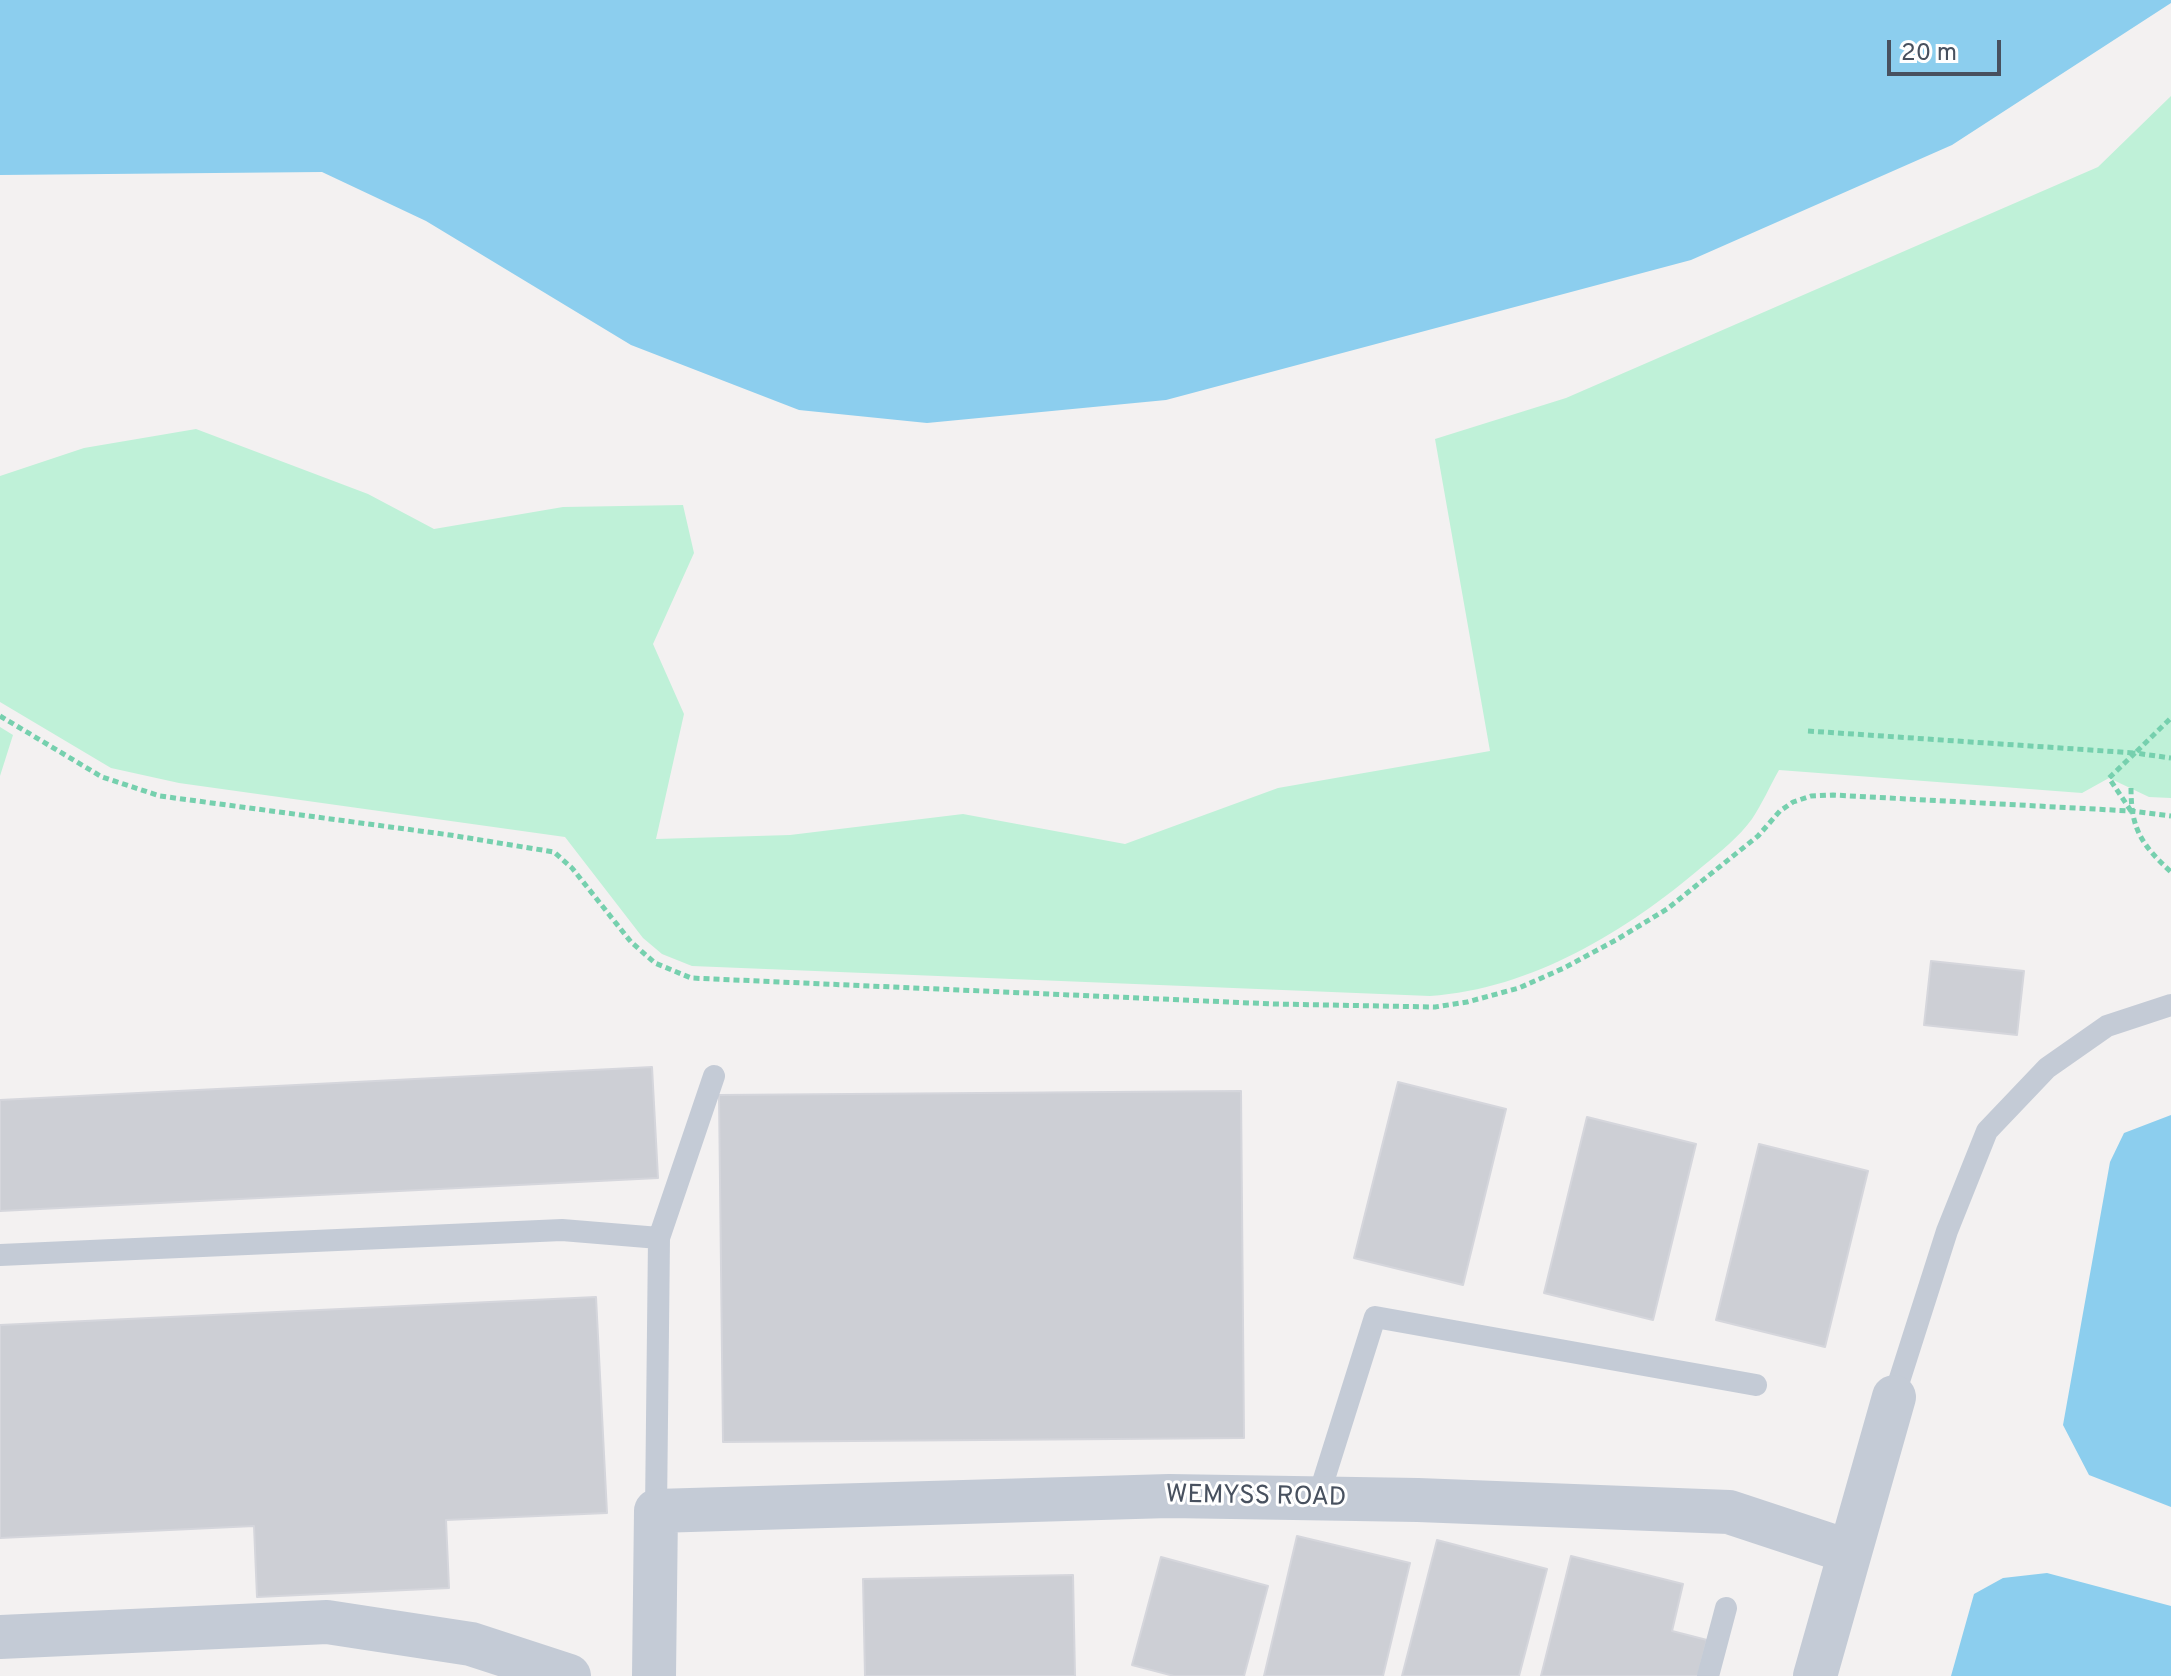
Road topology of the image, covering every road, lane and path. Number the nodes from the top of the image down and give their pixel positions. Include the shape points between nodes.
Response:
1 (0, 716) edge
2 (2171, 718) edge
3 (1808, 731) dead end
4 (2135, 753) junction
5 (2171, 758) edge
6 (2131, 788) dead end
7 (2131, 811) junction
8 (2171, 816) edge
9 (2171, 872) edge
10 (2171, 1005) edge
11 (714, 1076) dead end
12 (659, 1238) junction
13 (0, 1255) edge
14 (1756, 1385) dead end
15 (1894, 1397) joint
16 (1318, 1498) junction
17 (656, 1511) junction
18 (1850, 1552) junction
19 (1726, 1608) dead end
20 (0, 1637) edge
21 (569, 1676) edge
22 (654, 1676) edge
23 (1708, 1676) edge
24 (1815, 1676) edge

1 - 7 path via 102,777 160,796 554,852 631,942 655,963 691,978 1273,1004 1435,1007 1519,988 1667,909 1758,836 1780,811 1811,796
2 - 4 path
3 - 4 path
4 - 5 path
4 - 7 path via 2109,778
6 - 7 path
7 - 8 path
7 - 9 path via 2143,844
10 - 15 lane via 2107,1026 2047,1068 1987,1131 1947,1231
11 - 12 lane
12 - 13 lane via 562,1230
12 - 17 lane
14 - 16 lane via 1375,1317
15 - 18 street
16 - 17 street, WEMYSS ROAD via 1169,1496
16 - 18 street, WEMYSS ROAD via 1729,1512
17 - 22 street
18 - 24 street
19 - 23 lane
20 - 21 street via 327,1622 471,1644

